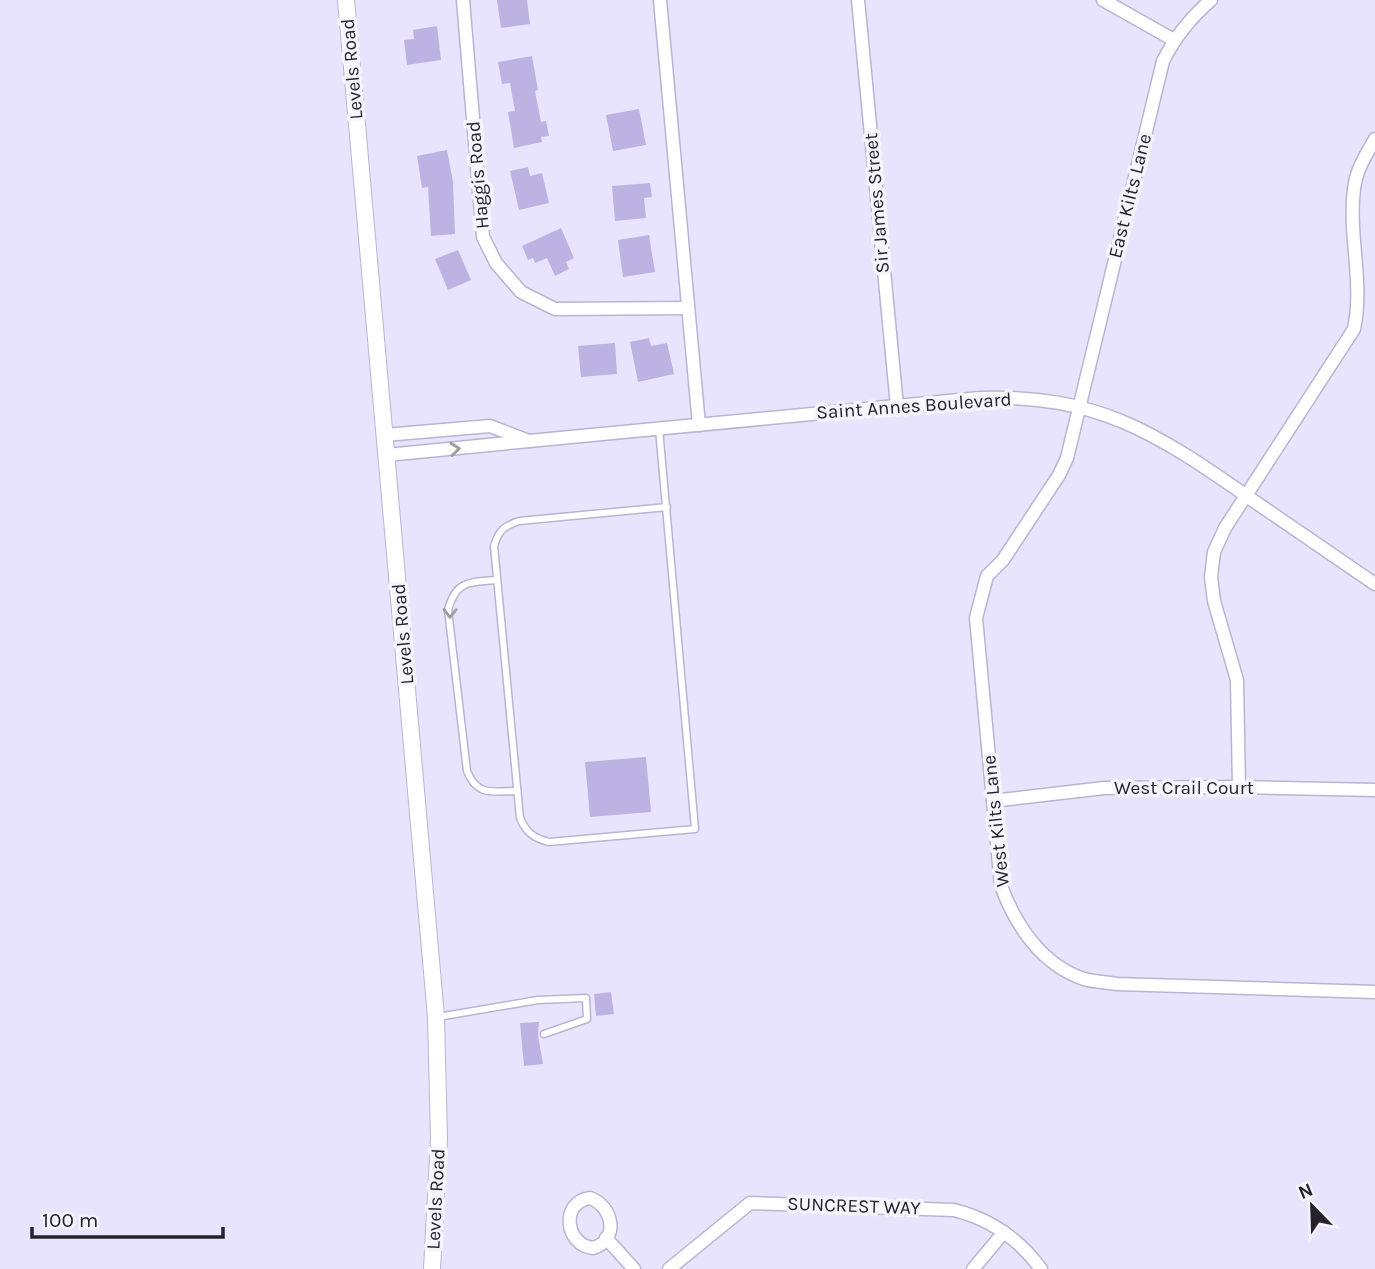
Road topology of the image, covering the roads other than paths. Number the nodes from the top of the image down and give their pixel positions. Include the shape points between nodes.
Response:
1 (346, 0) edge
2 (463, 0) edge
3 (660, 0) edge
4 (858, 0) edge
5 (1103, 0) edge
6 (1211, 0) edge
7 (1174, 40) junction
8 (1375, 139) edge
9 (688, 308) junction
10 (897, 406) junction
11 (1080, 407) junction
12 (699, 425) junction
13 (659, 429) junction
14 (385, 435) junction
15 (529, 441) junction
16 (387, 456) junction
17 (1247, 496) junction
18 (667, 507) junction
19 (497, 580) junction
20 (1375, 584) edge
21 (1239, 787) junction
22 (1375, 790) edge
23 (517, 791) junction
24 (993, 801) junction
25 (1375, 992) edge
26 (436, 1017) junction
27 (544, 1034) dead end
28 (1004, 1232) junction
29 (606, 1238) dead end
30 (432, 1269) edge
31 (635, 1269) edge
32 (669, 1269) edge
33 (973, 1269) edge
34 (1041, 1269) edge

1 - 14 main road, Levels Road
2 - 9 street, Haggis Road via 483,237 496,263 521,292 555,309
3 - 9 street
4 - 10 street, Sir James Street
5 - 7 street
6 - 7 street, East Kilts Lane
7 - 11 street, East Kilts Lane via 1163,61
8 - 17 street via 1354,186 1359,305 1354,329
9 - 12 street
10 - 11 street, Saint Annes Boulevard via 1007,397
10 - 12 street, Saint Annes Boulevard
11 - 17 street, Saint Annes Boulevard via 1156,436
11 - 24 street, West Kilts Lane via 1059,475 1003,560 987,576 976,618
12 - 13 street, Saint Annes Boulevard
13 - 15 street, Saint Annes Boulevard
13 - 18 lane
14 - 15 street, Saint Annes Boulevard via 490,426
14 - 16 main road, Levels Road
16 -> 15 street, Saint Annes Boulevard
16 - 26 main road, Levels Road
17 - 20 street, Saint Annes Boulevard
17 - 21 street via 1214,552 1211,577 1237,680
18 - 19 lane via 507,525 498,532 494,546
18 - 23 lane via 695,829 549,842 525,830
19 - 23 lane
19 -> 23 lane via 459,587 448,610 467,771 477,788
21 - 22 street, West Crail Court
21 - 24 street, West Crail Court via 1104,788
24 - 25 street, West Kilts Lane via 1001,886 1010,910 1024,933 1052,962 1083,979
26 - 27 lane via 538,1000 586,998 587,1019
26 - 30 main road, Levels Road via 439,1139
28 - 32 street, SUNCREST WAY via 977,1217 942,1209 750,1203
28 - 33 street
28 - 34 street, SUNCREST WAY
29 - 31 street

